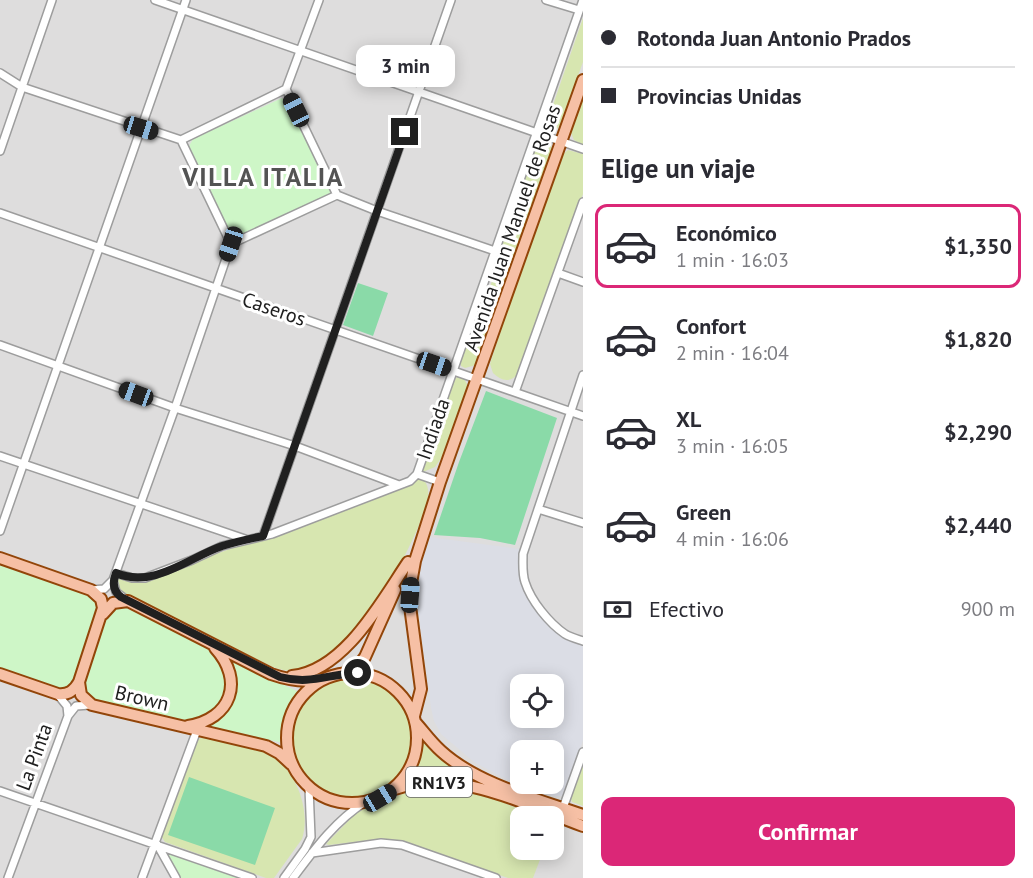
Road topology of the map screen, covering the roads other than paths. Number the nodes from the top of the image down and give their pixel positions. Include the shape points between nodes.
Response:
1 (52, 0) edge
2 (155, 0) edge
3 (186, 0) edge
4 (319, 0) edge
5 (451, 0) edge
6 (546, 0) edge
7 (583, 0) edge
8 (183, 10) junction
9 (579, 10) junction
10 (301, 51) junction
11 (0, 73) edge
12 (583, 80) edge
13 (22, 87) junction
14 (286, 89) junction
15 (418, 93) junction
16 (141, 128) junction
17 (537, 132) junction
18 (3, 134) edge
19 (181, 141) junction
20 (562, 141) junction
21 (583, 149) edge
22 (0, 151) edge
23 (338, 195) junction
24 (583, 202) edge
25 (377, 211) junction
26 (0, 213) edge
27 (231, 244) junction
28 (100, 248) junction
29 (495, 251) junction
30 (558, 273) junction
31 (583, 282) edge
32 (217, 289) junction
33 (335, 330) junction
34 (0, 345) edge
35 (59, 366) junction
36 (453, 371) junction
37 (583, 375) edge
38 (478, 379) junction
39 (515, 392) junction
40 (175, 408) junction
41 (571, 411) junction
42 (583, 416) edge
43 (295, 446) junction
44 (0, 456) edge
45 (24, 465) junction
46 (417, 474) junction
47 (440, 482) junction
48 (399, 485) junction
49 (141, 503) junction
50 (538, 509) junction
51 (426, 523) junction
52 (583, 524) edge
53 (0, 531) edge
54 (263, 536) junction
55 (247, 540) junction
56 (0, 558) edge
57 (408, 562) junction
58 (115, 576) junction
59 (91, 590) junction
60 (128, 601) junction
61 (103, 614) junction
62 (583, 641) edge
63 (211, 644) junction
64 (0, 674) edge
65 (271, 674) junction
66 (343, 674) junction
67 (328, 677) junction
68 (79, 682) junction
69 (58, 694) junction
70 (92, 705) junction
71 (68, 716) junction
72 (415, 719) junction
73 (184, 727) junction
74 (197, 730) junction
75 (583, 752) edge
76 (292, 764) junction
77 (309, 788) junction
78 (392, 790) junction
79 (0, 791) edge
80 (365, 802) junction
81 (36, 804) junction
82 (557, 806) edge
83 (564, 806) edge
84 (564, 808) edge
85 (583, 815) edge
86 (583, 826) edge
87 (156, 843) junction
88 (312, 853) junction
89 (9, 878) edge
90 (142, 878) edge
91 (176, 878) edge
92 (252, 878) edge
93 (284, 878) edge
94 (293, 878) edge
95 (496, 878) edge

1 - 13 street
2 - 8 street
3 - 8 street
4 - 10 street
5 - 15 street
6 - 9 street
7 - 9 street, Indiada
8 - 10 street
8 - 16 street
9 - 17 street, Indiada
10 - 14 street
10 - 15 street
11 - 13 street
12 - 20 main road, Avenida Juan Manuel de Rosas
13 - 16 street
13 - 18 street
14 - 19 street
14 - 23 street
15 - 17 street
15 - 25 street
16 - 19 street
16 - 28 street
17 - 20 street
17 - 29 street, Indiada
18 - 22 street
19 - 27 street
20 - 21 street
20 - 38 main road, Avenida Juan Manuel de Rosas
23 - 25 street
23 - 27 street
24 - 30 street
25 - 29 street
25 - 33 street
26 - 28 street, Caseros
27 - 32 street
28 - 32 street, Caseros
28 - 35 street
29 - 36 street, Indiada
30 - 31 street
30 - 39 street
32 - 33 street, Caseros
32 - 40 street
33 - 36 street, Caseros
33 - 43 street
34 - 35 street
35 - 40 street
35 - 45 street
36 - 38 street, Caseros
36 - 46 street, Indiada
37 - 41 street
38 - 39 street, Caseros
38 - 47 main road, Avenida Juan Manuel de Rosas
39 - 41 street, Caseros
40 - 43 street
40 - 49 street
41 - 42 street, Caseros
41 - 50 street
43 - 48 street
43 - 54 street
44 - 45 street
45 - 49 street
45 - 53 street
46 - 47 street
46 - 48 street, Indiada
47 - 51 main road, Avenida Juan Manuel de Rosas
48 - 54 street
49 - 55 street
49 - 58 street
50 - 52 street
50 - 62 street via 523,554 525,582 554,624
51 - 57 main road, Avenida Juan Manuel de Rosas
51 - 72 main road, Avenida Juan Manuel de Rosas via 410,595 420,680
54 - 55 street
55 - 58 street via 222,546 145,578
56 - 59 main road
57 - 65 main road via 365,624 329,661 300,675
57 - 66 main road, Avenida Juan Manuel de Rosas via 365,657
58 - 59 street via 104,589
58 - 60 street via 116,592
59 - 61 main road via 101,599
60 - 61 main road via 113,603
60 - 63 main road
61 - 68 main road
63 - 65 main road
63 - 73 main road via 228,667 232,680 230,694 216,715
64 - 69 main road
65 - 67 main road via 302,681
66 - 67 main road, RN1V3
66 - 72 main road, RN1V3 via 358,673 386,682 398,691
67 - 76 main road, RN1V3 via 304,694 289,720 287,750
68 - 69 main road via 69,693
68 - 70 main road, Brown via 81,695
69 - 71 street, La Pinta via 67,706
70 - 71 street, La Pinta via 76,706
70 - 73 main road, Brown
71 - 81 street, La Pinta
72 - 78 main road, RN1V3 via 416,753 411,767
72 - 82 main road, RN1V3 via 441,751 470,771
73 - 74 main road, Brown
74 - 76 main road, Brown via 266,746
74 - 87 street
75 - 83 street
76 - 77 main road, RN1V3
77 - 80 main road, RN1V3 via 336,801
77 - 93 street via 311,837
78 - 80 main road, RN1V3
78 - 86 main road, RN1V3 via 418,782 451,783 486,791
79 - 81 street
80 - 88 street via 347,815
81 - 87 street
81 - 89 street, La Pinta
84 - 85 main road, RN1V3
87 - 90 street
87 - 91 street
87 - 92 street
88 - 94 street
88 - 95 street via 381,843 402,845

